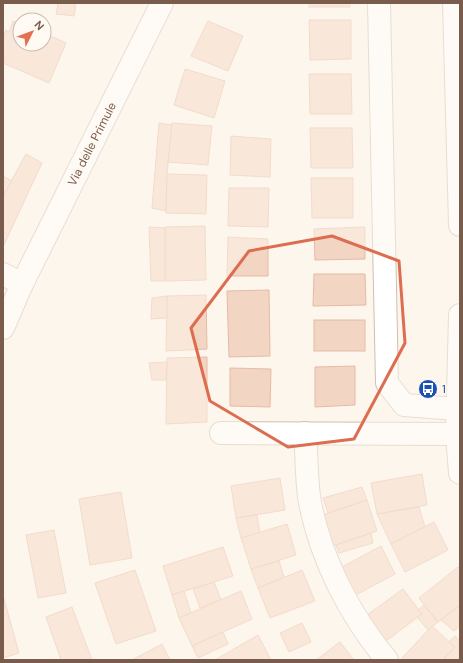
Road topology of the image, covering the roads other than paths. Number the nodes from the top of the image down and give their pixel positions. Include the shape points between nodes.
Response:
1 (162, 3) edge
2 (379, 3) edge
3 (454, 3) edge
4 (460, 225) edge
5 (3, 274) edge
6 (22, 284) junction
7 (460, 315) edge
8 (3, 328) edge
9 (457, 408) junction
10 (221, 433) dead end
11 (305, 433) junction
12 (457, 434) junction
13 (460, 474) edge
14 (387, 660) edge

1 - 6 street, Via delle Primule
2 - 9 street via 387,383 404,404
3 - 4 street
5 - 6 street
6 - 8 street, Via delle Primule
7 - 9 street
9 - 12 street
10 - 11 street
11 - 12 street
11 - 14 street via 310,502 328,565 353,611
12 - 13 street

